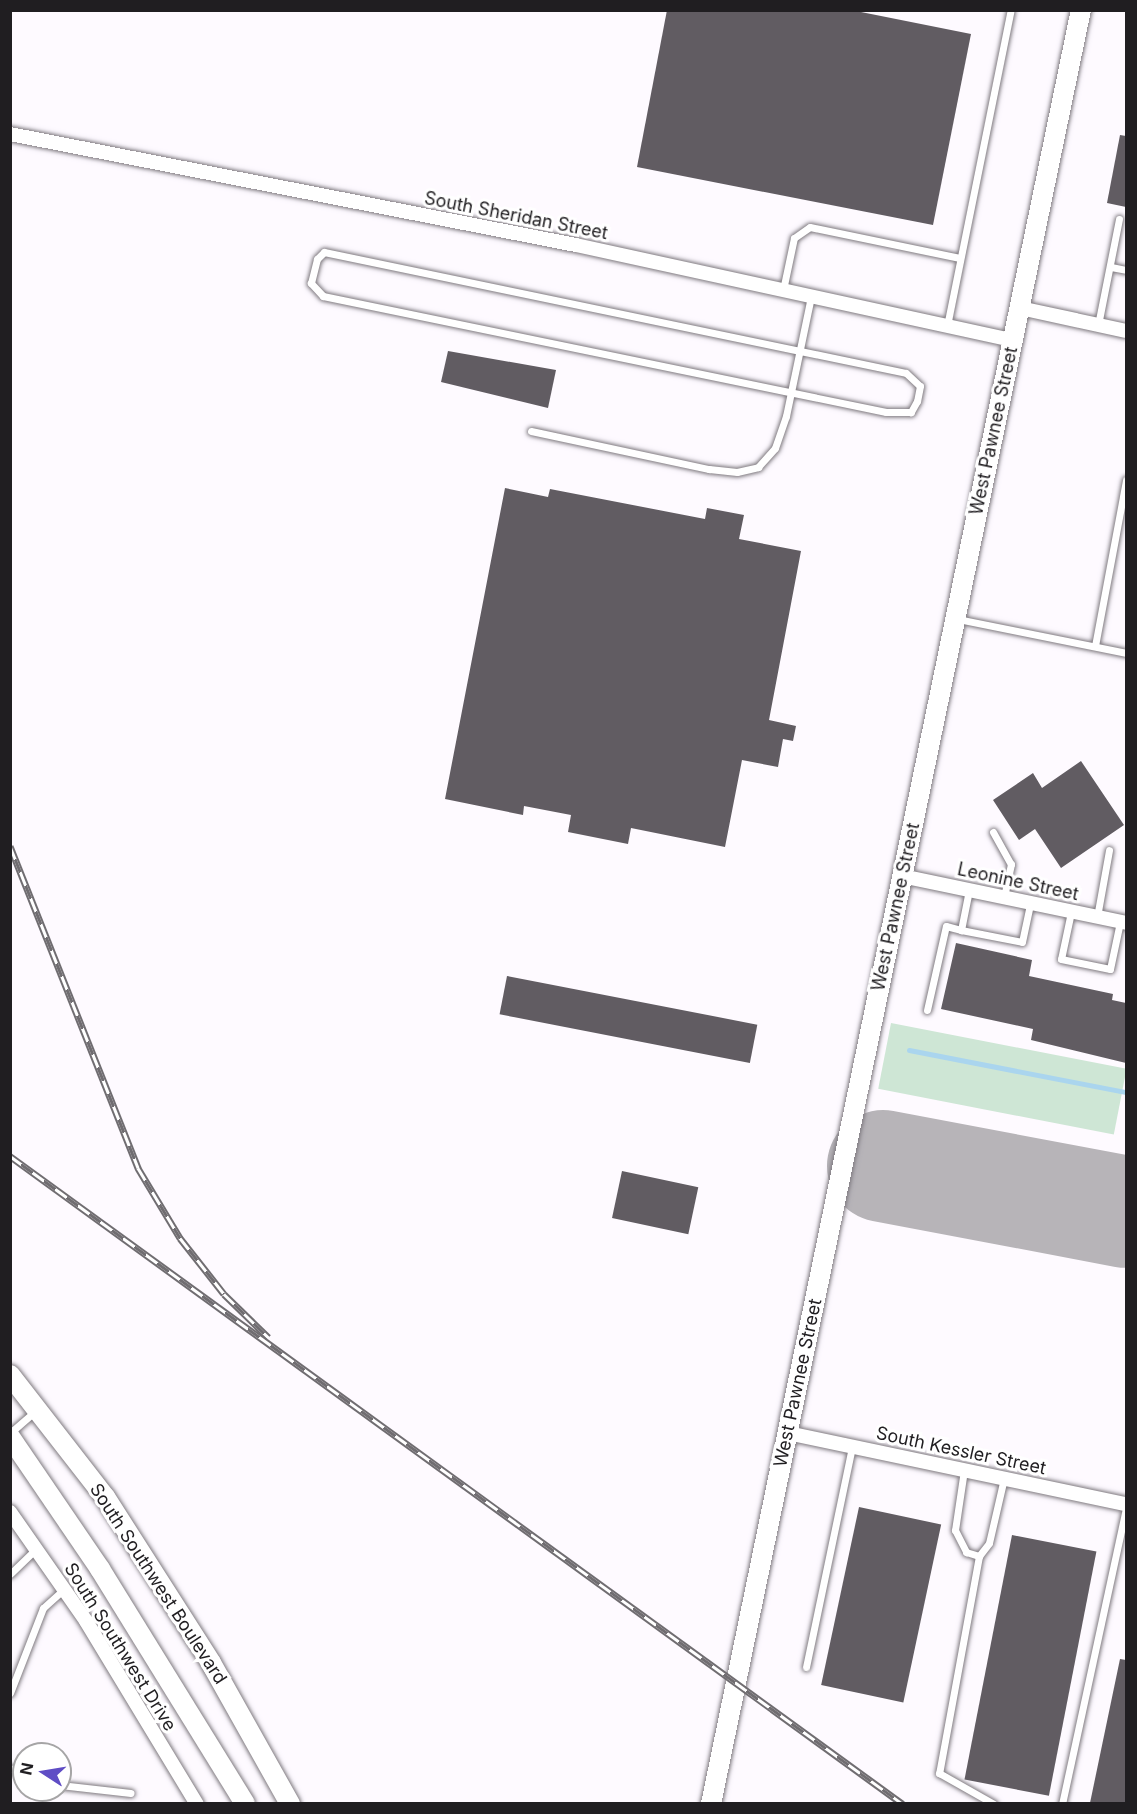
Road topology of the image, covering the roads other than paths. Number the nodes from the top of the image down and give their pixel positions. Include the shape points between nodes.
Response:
1 (1011, 10) edge
2 (1081, 10) edge
3 (10, 134) edge
4 (1119, 219) dead end
5 (960, 258) junction
6 (1111, 267) junction
7 (1126, 270) edge
8 (783, 290) junction
9 (811, 296) junction
10 (1020, 308) junction
11 (1098, 325) junction
12 (947, 326) junction
13 (1126, 331) edge
14 (1013, 340) junction
15 (800, 350) junction
16 (791, 391) junction
17 (531, 431) dead end
18 (1126, 480) edge
19 (956, 619) junction
20 (1095, 646) junction
21 (1126, 652) edge
22 (993, 832) dead end
23 (1109, 850) dead end
24 (902, 876) junction
25 (969, 890) junction
26 (1004, 898) junction
27 (1030, 903) junction
28 (1071, 912) junction
29 (1097, 917) junction
30 (1123, 923) edge
31 (961, 930) junction
32 (927, 1010) dead end
33 (10, 1375) edge
34 (37, 1409) junction
35 (788, 1433) junction
36 (10, 1435) edge
37 (852, 1446) junction
38 (964, 1470) junction
39 (1004, 1478) junction
40 (1126, 1504) edge
41 (1126, 1509) edge
42 (11, 1515) edge
43 (36, 1549) junction
44 (979, 1556) junction
45 (10, 1574) edge
46 (64, 1589) junction
47 (806, 1667) dead end
48 (10, 1694) edge
49 (72, 1786) edge
50 (131, 1793) dead end
51 (196, 1803) edge
52 (245, 1803) edge
53 (290, 1803) edge
54 (711, 1803) edge
55 (993, 1803) edge
56 (1062, 1803) edge

1 - 5 lane
2 - 10 main road, West Pawnee Street
3 - 8 street, South Sheridan Street
4 - 6 lane
5 - 8 lane via 810,227 794,238
5 - 12 lane
6 - 7 lane
6 - 11 lane
8 - 9 street, South Sheridan Street
9 - 12 street, South Sheridan Street
9 - 15 lane
10 - 11 street
10 - 14 main road, West Pawnee Street
11 - 13 street
12 - 14 street, South Sheridan Street
14 - 19 main road, West Pawnee Street
15 - 16 lane
15 - 16 lane via 906,373 920,386 917,401 911,412 893,413
15 - 16 lane via 336,252 324,252 313,272 311,283 323,296
16 - 17 lane via 775,448 758,467 736,472
18 - 20 lane
19 - 20 lane
19 - 24 main road, West Pawnee Street
20 - 21 lane
22 - 26 lane via 1011,864
23 - 29 lane
24 - 25 street, Leonine Street
24 - 35 main road, West Pawnee Street
25 - 26 street, Leonine Street
25 - 31 lane
26 - 27 street, Leonine Street
27 - 28 street, Leonine Street
27 - 31 lane via 1022,942
28 - 29 street, Leonine Street
28 - 30 lane via 1061,959 1070,961 1110,969
29 - 30 street, Leonine Street
31 - 32 lane via 946,927
33 - 34 main road, South Southwest Boulevard
34 - 36 lane
34 - 53 main road, South Southwest Boulevard via 111,1507 211,1663
35 - 37 street, South Kessler Street
35 - 54 main road, West Pawnee Street
36 - 52 main road via 100,1569
37 - 38 street, South Kessler Street
37 - 47 lane
38 - 39 street, South Kessler Street
38 - 44 lane via 955,1530 966,1552
39 - 40 street, South Kessler Street
39 - 44 lane via 989,1543
41 - 56 lane
42 - 43 street, South Southwest Drive
43 - 45 lane
43 - 46 street, South Southwest Drive
44 - 55 lane via 939,1773
46 - 48 lane via 43,1608
46 - 51 street, South Southwest Drive
49 - 50 lane

